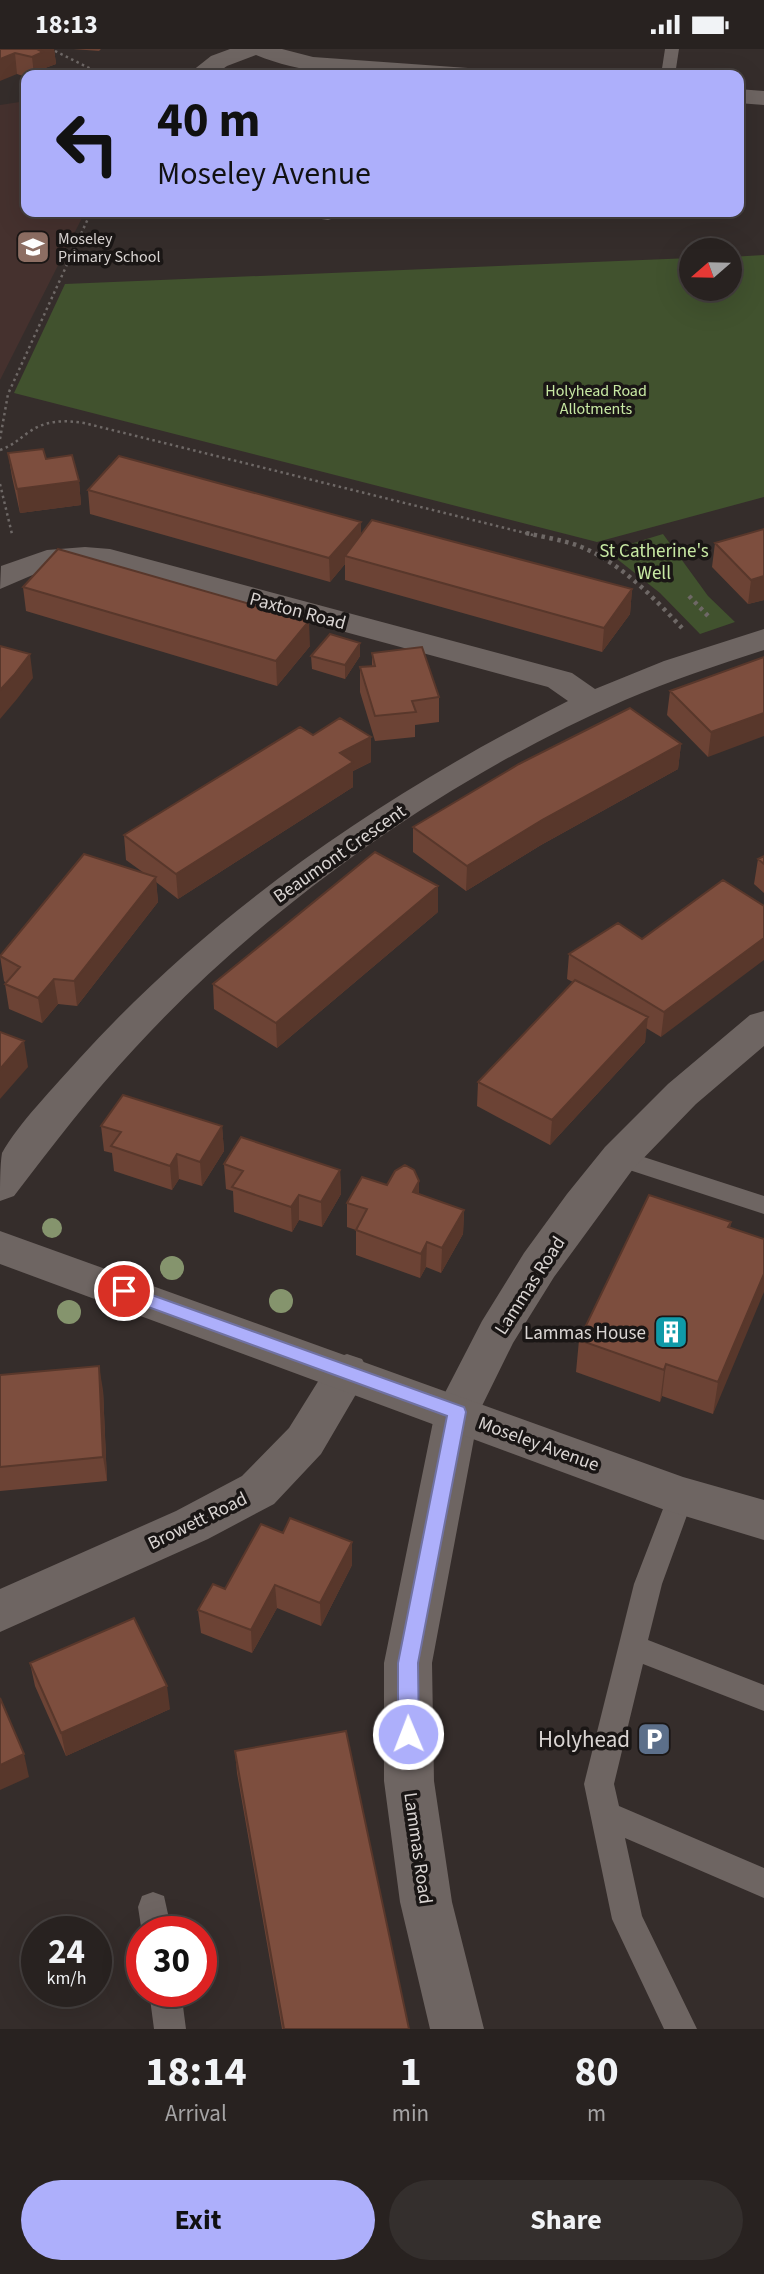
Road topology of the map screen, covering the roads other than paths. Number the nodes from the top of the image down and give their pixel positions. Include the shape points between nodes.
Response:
1 (251, 49) edge
2 (262, 49) edge
3 (672, 49) edge
4 (206, 70) edge
5 (451, 70) edge
6 (669, 70) edge
7 (744, 96) edge
8 (764, 98) edge
9 (10, 573) edge
10 (764, 639) edge
11 (592, 702) junction
12 (764, 1025) edge
13 (619, 1158) junction
14 (0, 1185) edge
15 (764, 1205) edge
16 (0, 1247) edge
17 (347, 1372) junction
18 (457, 1412) junction
19 (681, 1496) junction
20 (764, 1520) edge
21 (0, 1611) edge
22 (632, 1647) junction
23 (764, 1698) edge
24 (605, 1815) junction
25 (764, 1883) edge
26 (167, 2007) edge
27 (170, 2029) edge
28 (457, 2029) edge
29 (681, 2029) edge

1 - 4 street
2 - 5 street via 313,64
3 - 6 lane
7 - 8 street
9 - 11 street, Paxton Road via 45,558 99,556 560,680
10 - 11 street, Beaumont Crescent
11 - 14 street, Beaumont Crescent via 416,800 261,907 102,1060 37,1133
12 - 13 street, Lammas Road via 682,1094
13 - 15 lane
13 - 18 street, Lammas Road via 539,1265 497,1333
16 - 17 street, Moseley Avenue
17 - 18 street, Moseley Avenue
17 - 21 street, Browett Road via 305,1441 258,1490 192,1525
18 - 19 street, Moseley Avenue
18 - 28 street, Lammas Road via 408,1663 411,1794 426,1902
19 - 20 street, Moseley Avenue
19 - 22 lane via 648,1584
22 - 23 lane
22 - 24 lane via 599,1784
24 - 25 lane
24 - 29 lane via 627,1919
26 - 27 lane

